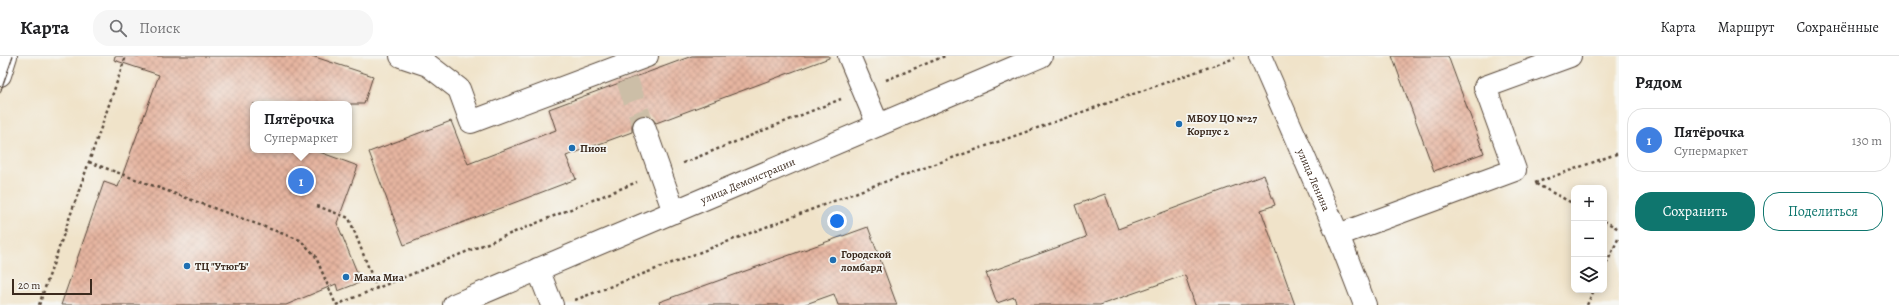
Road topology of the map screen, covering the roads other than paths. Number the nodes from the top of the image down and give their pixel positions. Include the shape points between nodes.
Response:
1 (6, 56) edge
2 (401, 56) edge
3 (647, 56) edge
4 (849, 56) edge
5 (1041, 56) edge
6 (1260, 56) edge
7 (1570, 56) edge
8 (0, 75) edge
9 (878, 125) junction
10 (644, 127) tunnel mouth
11 (674, 212) junction
12 (1338, 236) junction
13 (538, 269) junction
14 (561, 304) edge
15 (454, 305) edge
16 (1365, 305) edge

1 - 8 street
2 - 3 street via 428,65 459,89 471,122 624,73
4 - 9 street
5 - 9 street, улица Демонстрации
6 - 12 street, улица Ленина
7 - 12 street via 1485,88 1515,170
9 - 11 street, улица Демонстрации
10 - 11 street
11 - 13 street, улица Демонстрации
12 - 16 street, улица Ленина
13 - 14 street
13 - 15 street, улица Демонстрации

